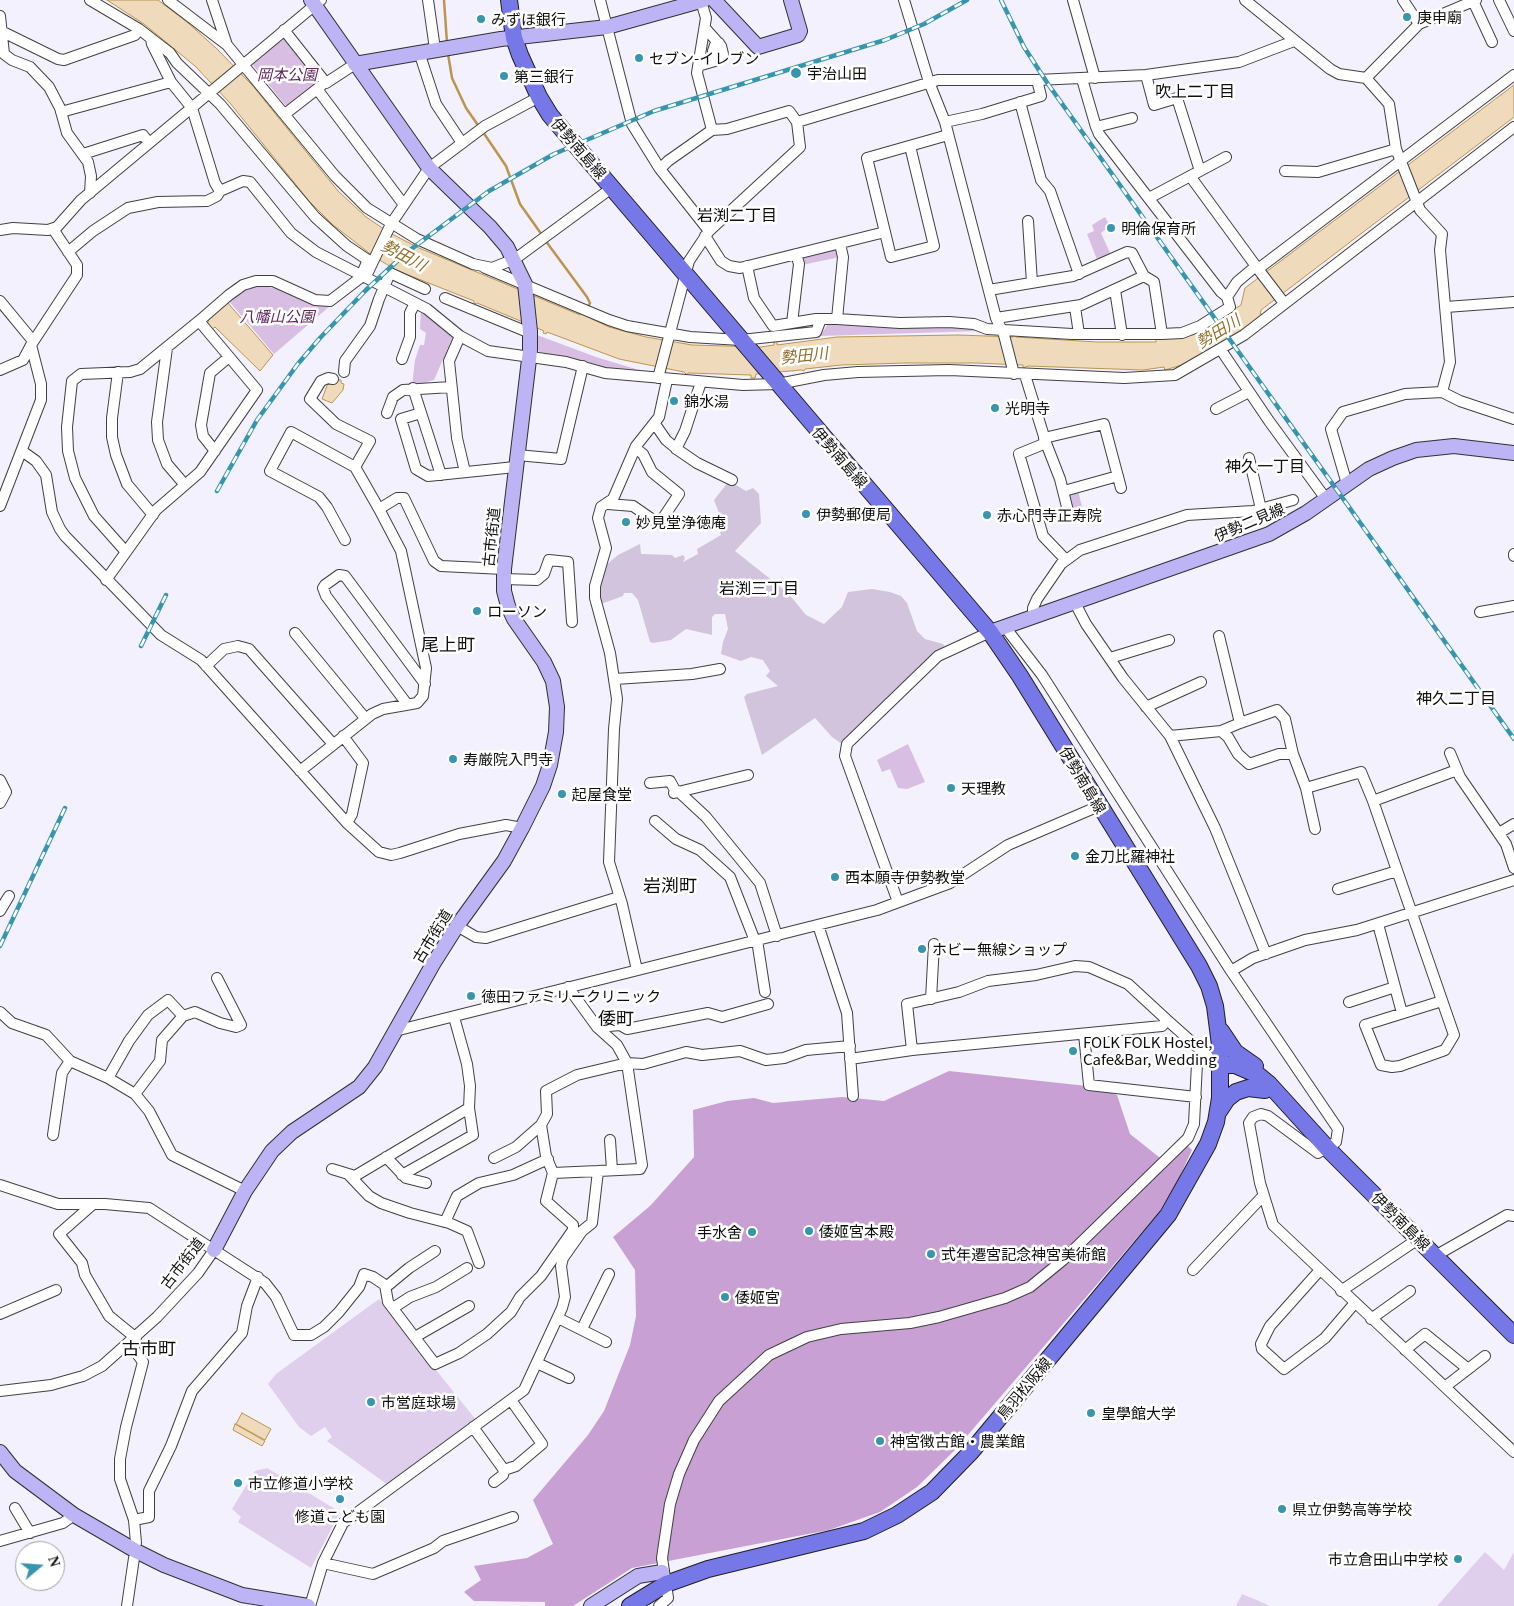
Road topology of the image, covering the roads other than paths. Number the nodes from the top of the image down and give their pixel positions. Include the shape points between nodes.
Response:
1 (90, 0) edge
2 (168, 0) edge
3 (212, 0) edge
4 (428, 0) edge
5 (509, 0) edge
6 (600, 0) edge
7 (706, 0) edge
8 (791, 0) edge
9 (904, 0) edge
10 (1073, 0) edge
11 (1245, 0) edge
12 (1403, 0) edge
13 (1474, 0) edge
14 (1499, 0) edge
15 (315, 2) edge
16 (0, 16) edge
17 (1419, 24) junction
18 (607, 27) junction
19 (705, 28) junction
20 (139, 29) junction
21 (284, 30) junction
22 (1514, 31) edge
23 (2, 32) junction
24 (514, 38) junction
25 (152, 39) junction
26 (1294, 41) junction
27 (1492, 42) dead end
28 (227, 45) junction
29 (443, 48) junction
30 (419, 52) junction
31 (355, 64) junction
32 (243, 65) junction
33 (698, 66) junction
34 (1146, 75) junction
35 (1514, 75) edge
36 (1094, 78) junction
37 (1366, 78) junction
38 (1082, 79) junction
39 (1037, 80) junction
40 (171, 82) junction
41 (929, 82) junction
42 (321, 86) junction
43 (210, 92) junction
44 (539, 98) junction
45 (1020, 102) junction
46 (192, 108) junction
47 (61, 112) junction
48 (285, 114) junction
49 (1132, 118) dead end
50 (797, 122) junction
51 (945, 122) junction
52 (1096, 126) junction
53 (1513, 128) edge
54 (712, 130) junction
55 (948, 135) junction
56 (149, 143) junction
57 (462, 143) junction
58 (910, 146) junction
59 (1396, 149) junction
60 (83, 154) junction
61 (1226, 158) dead end
62 (1401, 163) junction
63 (429, 168) junction
64 (660, 169) junction
65 (1200, 170) junction
66 (1285, 171) dead end
67 (1190, 176) junction
68 (613, 187) junction
69 (220, 192) junction
70 (90, 193) junction
71 (1149, 198) junction
72 (1417, 200) junction
73 (404, 205) junction
74 (1028, 221) dead end
75 (390, 226) junction
76 (53, 229) junction
77 (0, 230) edge
78 (885, 232) junction
79 (707, 233) junction
80 (840, 244) junction
81 (68, 252) junction
82 (796, 254) junction
83 (515, 259) junction
84 (747, 266) junction
85 (484, 268) junction
86 (1258, 268) junction
87 (365, 273) junction
88 (684, 274) junction
89 (1079, 274) junction
90 (1144, 276) junction
91 (1032, 283) junction
92 (383, 286) junction
93 (526, 286) junction
94 (424, 289) dead end
95 (989, 290) junction
96 (1115, 290) junction
97 (1227, 297) junction
98 (445, 298) dead end
99 (0, 301) edge
100 (415, 302) junction
101 (1283, 302) junction
102 (1514, 302) edge
103 (1075, 307) junction
104 (1446, 307) junction
105 (996, 318) junction
106 (821, 319) junction
107 (837, 319) junction
108 (199, 321) junction
109 (792, 323) junction
110 (530, 332) junction
111 (1002, 332) junction
112 (1079, 334) junction
113 (1162, 334) junction
114 (669, 335) junction
115 (1122, 335) junction
116 (460, 336) junction
117 (742, 341) junction
118 (32, 343) junction
119 (167, 348) junction
120 (1221, 350) junction
121 (229, 357) junction
122 (529, 357) junction
123 (402, 359) dead end
124 (582, 366) junction
125 (0, 370) edge
126 (1014, 371) junction
127 (118, 372) junction
128 (344, 372) dead end
129 (1025, 375) junction
130 (662, 377) junction
131 (334, 379) dead end
132 (700, 382) junction
133 (775, 382) junction
134 (451, 387) junction
135 (413, 388) junction
136 (1249, 392) junction
137 (1442, 392) junction
138 (1216, 409) dead end
139 (387, 413) dead end
140 (420, 413) junction
141 (1514, 419) edge
142 (655, 424) junction
143 (1045, 441) junction
144 (635, 448) junction
145 (676, 449) junction
146 (22, 451) junction
147 (215, 451) junction
148 (1514, 453) edge
149 (1250, 458) dead end
150 (516, 461) junction
151 (356, 467) junction
152 (465, 472) junction
153 (441, 475) junction
154 (1118, 476) junction
155 (732, 480) dead end
156 (1347, 484) junction
157 (185, 485) junction
158 (1121, 488) dead end
159 (1064, 491) junction
160 (1326, 499) junction
161 (1293, 500) dead end
162 (608, 504) junction
163 (0, 506) edge
164 (379, 509) junction
165 (1261, 509) junction
166 (153, 515) junction
167 (1069, 515) dead end
168 (345, 540) dead end
169 (126, 552) junction
170 (1066, 560) junction
171 (504, 574) junction
172 (106, 580) junction
173 (1075, 603) junction
174 (1514, 606) edge
175 (1480, 612) dead end
176 (1033, 616) junction
177 (572, 622) dead end
178 (997, 629) junction
179 (295, 633) dead end
180 (1219, 636) dead end
181 (1168, 640) dead end
182 (1110, 658) junction
183 (206, 666) junction
184 (720, 669) dead end
185 (615, 679) junction
186 (1201, 682) dead end
187 (424, 684) junction
188 (407, 704) junction
189 (1146, 706) junction
190 (365, 718) junction
191 (1240, 723) junction
192 (1221, 732) junction
193 (343, 736) junction
194 (1170, 736) junction
195 (333, 744) junction
196 (1450, 753) dead end
197 (1293, 754) junction
198 (1457, 770) junction
199 (300, 771) junction
200 (748, 775) dead end
201 (0, 780) edge
202 (650, 783) dead end
203 (1306, 788) junction
204 (675, 792) junction
205 (1372, 801) junction
206 (0, 803) edge
207 (1099, 806) junction
208 (655, 821) dead end
209 (347, 823) junction
210 (1514, 824) edge
211 (522, 828) junction
212 (1315, 829) dead end
213 (1499, 833) junction
214 (1514, 868) edge
215 (1397, 871) junction
216 (1514, 880) edge
217 (1338, 889) dead end
218 (8, 896) dead end
219 (620, 897) junction
220 (898, 902) junction
221 (0, 911) edge
222 (1412, 914) junction
223 (1378, 924) junction
224 (818, 925) junction
225 (456, 926) junction
226 (777, 936) junction
227 (756, 941) junction
228 (934, 944) dead end
229 (1186, 948) junction
230 (1266, 954) junction
231 (637, 970) junction
232 (1232, 971) junction
233 (217, 978) dead end
234 (568, 987) junction
235 (1395, 987) junction
236 (765, 992) dead end
237 (931, 999) junction
238 (1442, 1001) junction
239 (1349, 1002) dead end
240 (768, 1004) dead end
241 (0, 1012) edge
242 (1402, 1013) junction
243 (183, 1016) junction
244 (454, 1016) junction
245 (1167, 1020) junction
246 (1218, 1026) junction
247 (597, 1027) junction
248 (395, 1031) junction
249 (1084, 1034) junction
250 (850, 1046) junction
251 (912, 1050) junction
252 (850, 1059) junction
253 (1211, 1059) junction
254 (70, 1061) junction
255 (627, 1063) junction
256 (108, 1078) junction
257 (1264, 1090) junction
258 (135, 1094) junction
259 (853, 1096) dead end
260 (1196, 1097) junction
261 (1288, 1106) junction
262 (469, 1108) junction
263 (1217, 1114) junction
264 (541, 1125) junction
265 (53, 1136) dead end
266 (610, 1140) dead end
267 (1328, 1148) junction
268 (386, 1157) junction
269 (494, 1158) dead end
270 (548, 1159) junction
271 (1197, 1164) junction
272 (332, 1170) dead end
273 (612, 1170) junction
274 (598, 1171) junction
275 (553, 1173) junction
276 (349, 1175) junction
277 (402, 1175) junction
278 (426, 1183) dead end
279 (0, 1185) edge
280 (245, 1191) junction
281 (1263, 1196) junction
282 (92, 1205) junction
283 (1514, 1216) edge
284 (445, 1222) junction
285 (1418, 1238) junction
286 (214, 1250) junction
287 (435, 1251) dead end
288 (1435, 1256) junction
289 (479, 1263) dead end
290 (467, 1268) dead end
291 (1193, 1270) dead end
292 (1320, 1270) junction
293 (608, 1274) dead end
294 (258, 1277) junction
295 (386, 1287) junction
296 (56, 1290) dead end
297 (1341, 1291) junction
298 (1410, 1291) dead end
299 (1354, 1304) junction
300 (469, 1306) dead end
301 (392, 1308) junction
302 (0, 1314) edge
303 (558, 1318) junction
304 (1371, 1319) junction
305 (582, 1329) junction
306 (1514, 1336) edge
307 (415, 1337) junction
308 (133, 1341) junction
309 (606, 1342) dead end
310 (1405, 1350) junction
311 (1485, 1356) dead end
312 (537, 1363) junction
313 (1468, 1369) junction
314 (569, 1378) dead end
315 (1446, 1386) junction
316 (0, 1391) edge
317 (511, 1400) junction
318 (473, 1427) junction
319 (0, 1452) edge
320 (1514, 1452) edge
321 (504, 1470) junction
322 (494, 1482) dead end
323 (15, 1508) dead end
324 (74, 1516) junction
325 (513, 1517) dead end
326 (134, 1520) junction
327 (30, 1533) junction
328 (0, 1541) edge
329 (136, 1543) dead end
330 (134, 1558) dead end
331 (322, 1563) junction
332 (664, 1578) junction
333 (127, 1606) edge
334 (309, 1606) edge
335 (591, 1606) edge
336 (630, 1606) edge
337 (659, 1606) edge

1 - 20 street
2 - 28 street
3 - 28 street
4 - 29 street
5 - 24 main road, 伊勢南島線
6 - 18 street
7 - 8 street via 758,48 798,35 800,31
7 - 18 street
7 - 19 street
9 - 41 street
10 - 36 street
11 - 26 street
12 - 17 street
13 - 17 street
13 - 27 street
14 - 22 street
15 - 21 street
15 - 31 street, 古市街道
16 - 23 street
17 - 37 street
18 - 24 street
18 - 64 street via 632,124
19 - 33 street
19 - 33 street via 724,54 718,60
20 - 23 street via 135,35 64,60
20 - 25 street
21 - 32 street
21 - 42 street
23 - 47 street via 4,54 39,74
24 - 29 street
24 - 44 main road, 伊勢南島線
25 - 40 street
25 - 43 street
26 - 34 street via 1239,62
26 - 37 street via 1330,70
28 - 32 street
29 - 30 street
30 - 31 street
30 - 57 street via 436,104
31 - 42 street
31 - 63 street, 古市街道
32 - 43 street
32 - 48 street
33 - 54 street
34 - 36 street
34 - 65 street via 1154,106 1177,98
35 - 62 street
36 - 38 street
37 - 59 street via 1389,104
38 - 39 street
38 - 52 street
39 - 41 street
39 - 45 street via 1041,96
40 - 46 street
40 - 47 street
41 - 50 street
41 - 51 street
42 - 48 street
42 - 73 street
43 - 46 street
43 - 87 street via 314,217 368,260
44 - 57 street via 485,126
44 - 68 main road, 伊勢南島線
45 - 51 street
45 - 89 street via 1041,180 1050,191
46 - 56 street
46 - 69 street
47 - 60 street via 67,133
48 - 75 street via 349,192
49 - 52 street
50 - 54 street via 789,111 727,129
50 - 79 street via 800,147
51 - 55 street
52 - 71 street
53 - 72 street
54 - 64 street
55 - 58 street
55 - 95 street
56 - 60 street via 143,135
56 - 70 street
57 - 63 street
58 - 78 street via 867,158
58 - 78 street via 934,246 891,257
59 - 62 street
59 - 66 street via 1318,172
60 - 70 street via 91,176
61 - 65 street
62 - 72 street
62 - 86 street
63 - 73 street
63 - 83 street, 古市街道 via 490,227
64 - 79 street
65 - 67 street
67 - 71 street
67 - 86 street
68 - 83 street
68 - 88 main road, 伊勢南島線
69 - 81 street via 202,202 158,202 128,208
69 - 87 street via 243,181 250,182 304,245
70 - 76 street
71 - 97 street
72 - 101 street
72 - 104 street via 1420,210 1442,234 1440,250
73 - 75 street
74 - 91 street
75 - 85 street
75 - 87 street
76 - 77 street
76 - 81 street
78 - 80 street
79 - 84 street via 721,261 735,268
79 - 88 street
80 - 82 street
80 - 107 street via 843,256
81 - 118 street via 77,265 77,275
82 - 84 street
82 - 109 street via 799,264
83 - 85 street
83 - 93 street, 古市街道
84 - 109 street via 754,298 773,326
85 - 93 street
86 - 97 street via 1237,282
86 - 101 street
87 - 92 street
87 - 108 street via 326,302 273,281 250,282
88 - 114 street
88 - 117 main road, 伊勢南島線
89 - 90 street via 1127,252 1132,253
89 - 91 street
90 - 96 street
90 - 113 street via 1154,282
91 - 95 street
92 - 94 street via 390,273
92 - 100 street
92 - 128 street via 370,326 346,361
93 - 110 street, 古市街道
93 - 114 street via 627,326
95 - 105 street
96 - 103 street
96 - 115 street
97 - 113 street via 1230,307 1200,326 1182,333
98 - 110 street
99 - 118 street
100 - 116 street
100 - 123 street via 410,313 410,336
101 - 120 street
102 - 104 street
103 - 105 street
103 - 112 street
104 - 137 street via 1450,362
105 - 111 street
106 - 107 street
106 - 109 street
106 - 117 street via 816,332
107 - 111 street via 887,323 949,322
108 - 119 street
108 - 121 street
110 - 122 street, 古市街道
111 - 112 street
111 - 126 street
112 - 115 street
113 - 115 street
114 - 117 street
114 - 130 street
116 - 122 street via 488,351
116 - 134 street via 449,360
117 - 133 main road, 伊勢南島線
118 - 125 street via 23,360
118 - 146 street via 41,400
119 - 127 street via 140,369
119 - 157 street via 157,422 158,440 167,464
120 - 129 street via 1187,370 1165,377
120 - 136 street
121 - 147 street via 210,373 201,425 203,436
121 - 147 street via 257,390
122 - 124 street
122 - 150 street, 古市街道
124 - 130 street via 605,373
124 - 150 street via 561,459
126 - 129 street
126 - 133 street via 858,372
127 - 166 street via 112,418 116,455 127,484
127 - 169 street via 81,374 72,381 67,427 71,464 80,491 94,516
129 - 143 street
130 - 132 street
130 - 142 street via 662,408
131 - 151 street via 321,381 310,399 336,424 370,442
132 - 133 street
132 - 145 street
133 - 178 main road, 伊勢南島線
134 - 135 street
134 - 152 street
135 - 139 street via 395,395
135 - 140 street
136 - 138 street
136 - 160 street
137 - 141 street
137 - 156 street via 1405,394 1339,415 1331,429
140 - 153 street
140 - 153 street via 401,419 416,469 428,476
142 - 144 street
142 - 145 street
143 - 154 street via 1104,424
143 - 159 street
143 - 170 street via 1019,454 1043,536
144 - 162 street
144 - 162 street via 643,454 652,472 680,494 659,524 633,506
145 - 155 street
146 - 163 street
146 - 172 street via 36,461 46,475 52,512 60,529
147 - 157 street via 200,472
148 - 156 street, 伊勢二見線 via 1454,446 1416,450 1369,469
149 - 165 street
150 - 152 street
150 - 171 street, 古市街道
151 - 164 street
151 - 168 street via 292,432 270,471 319,498
152 - 153 street
154 - 158 street
154 - 159 street
156 - 160 street, 伊勢二見線
157 - 166 street
159 - 167 street
160 - 173 street, 伊勢二見線 via 1292,522 1255,540
161 - 165 street
162 - 185 street via 600,509 598,518 606,548 595,598
164 - 171 street via 397,498 404,498 434,561 441,566
164 - 187 street via 400,551 426,668
165 - 170 street via 1187,515 1100,542
166 - 169 street
169 - 172 street
170 - 176 street via 1037,599
171 - 177 street via 537,580 544,574 549,560 568,562
171 - 211 street, 古市街道 via 508,606 549,671 557,707 550,765
172 - 183 street via 161,635
173 - 176 street, 伊勢二見線
173 - 182 street
174 - 175 street
176 - 178 street, 伊勢二見線
178 - 207 main road, 伊勢南島線 via 1020,676
178 - 220 street via 938,656 847,744 845,756
178 - 232 street via 1042,675
179 - 190 street
180 - 191 street
181 - 182 street
182 - 189 street
183 - 195 street via 224,649 238,646 249,649
183 - 199 street
184 - 185 street
185 - 219 street via 617,700 609,862
186 - 189 street
187 - 188 street via 422,700
187 - 188 street via 345,576 339,575 325,585 326,596
188 - 190 street via 383,709
189 - 194 street
190 - 193 street
191 - 192 street
191 - 197 street via 1277,710 1285,719
192 - 194 street
192 - 197 street via 1249,764 1279,754
193 - 195 street
193 - 209 street via 363,763 352,814
194 - 230 street via 1215,828
195 - 199 street
196 - 198 street
197 - 203 street
198 - 205 street
198 - 213 street
199 - 209 street
200 - 204 street
201 - 206 street via 6,792
202 - 204 street via 670,781
203 - 205 street via 1361,772
203 - 212 street
204 - 226 street via 706,817 760,883
205 - 215 street
207 - 220 street via 1008,845 950,884
207 - 229 main road, 伊勢南島線
208 - 227 street via 676,839 700,850 730,877
209 - 211 street via 379,852 391,855 485,829 506,825
210 - 213 street
211 - 225 street, 古市街道 via 496,872
213 - 214 street
215 - 217 street
215 - 222 street
216 - 222 street
218 - 221 street
219 - 225 street via 486,938 476,937
219 - 231 street
220 - 224 street
222 - 223 street
222 - 238 street
223 - 230 street via 1305,940
223 - 235 street
224 - 226 street
224 - 250 street via 847,1013
225 - 248 street, 古市街道
226 - 227 street
227 - 231 street
227 - 236 street
228 - 237 street
229 - 246 main road, 伊勢南島線 via 1209,986
229 - 253 main road, 伊勢南島線 via 1206,1009
230 - 232 street
231 - 234 street
232 - 267 street via 1338,1129 1336,1142
233 - 243 street via 241,1025 220,1023 195,1012
234 - 244 street
234 - 247 street
235 - 239 street
235 - 242 street
237 - 245 street via 1004,977 1036,975 1075,966 1089,967 1133,987
237 - 251 street via 907,1004
238 - 242 street
238 - 242 street via 1454,1035 1446,1050 1400,1066 1381,1065 1365,1025
240 - 247 street via 722,1017 708,1013 627,1029 620,1025
241 - 254 street via 12,1023 46,1035
243 - 256 street via 168,1000 148,1015
243 - 258 street via 162,1040 160,1061
244 - 248 street
244 - 262 street via 470,1086
245 - 249 street via 1162,1026
245 - 253 street
246 - 253 main road, 伊勢南島線
246 - 261 main road via 1235,1052 1263,1072
247 - 255 street via 617,1045
248 - 280 street, 古市街道 via 375,1067 358,1087 292,1132 272,1151
249 - 251 street
249 - 260 street via 1089,1085
250 - 252 street
250 - 255 street via 806,1050 766,1060 740,1051 702,1055 686,1052 643,1064
251 - 252 street
252 - 259 street
253 - 257 main road, 伊勢南島線
253 - 260 street via 1197,1063
253 - 261 main road, 伊勢南島線 via 1258,1075
253 - 263 main road, 鳥羽松阪線
253 - 271 main road, 鳥羽松阪線 via 1207,1123
254 - 256 street
254 - 265 street via 62,1073
255 - 264 street via 577,1076 546,1091 548,1114
255 - 273 street via 642,1165 640,1169
256 - 258 street
257 - 261 main road, 伊勢南島線
257 - 263 main road via 1248,1088 1236,1092
258 - 280 street via 149,1111 172,1155
260 - 332 street via 1194,1124 1188,1138 1138,1190 1030,1287 1005,1298 939,1317 821,1333 776,1351 757,1364 719,1401 694,1440 679,1474 664,1543
261 - 267 main road, 伊勢南島線
262 - 268 street
262 - 277 street via 473,1135
263 - 271 main road, 鳥羽松阪線 via 1212,1135
264 - 269 street via 516,1147
264 - 270 street
266 - 273 street
267 - 281 street via 1318,1153 1268,1116 1253,1116 1249,1123
267 - 285 main road, 伊勢南島線
268 - 276 street via 355,1176
268 - 277 street
270 - 275 street
270 - 284 street via 513,1175 479,1183 457,1196
271 - 332 main road, 鳥羽松阪線 via 1168,1215 971,1452 932,1492 904,1511 864,1531
272 - 276 street
273 - 274 street
274 - 275 street
274 - 303 street via 592,1223 572,1244 561,1266 565,1297
275 - 307 street via 546,1200 573,1225 573,1230 511,1312 487,1334 441,1363 435,1364
276 - 284 street via 364,1192 381,1203
277 - 278 street
279 - 282 street via 58,1204
280 - 286 street, 古市街道
281 - 291 street
281 - 292 street via 1273,1225
282 - 286 street via 149,1208
282 - 308 street via 59,1234 82,1263 109,1316
283 - 288 street via 1507,1215
284 - 289 street via 467,1231
285 - 288 main road, 伊勢南島線
285 - 297 street
286 - 294 street
286 - 308 street, 古市街道 via 193,1279
287 - 295 street
288 - 306 main road, 伊勢南島線
290 - 301 street
292 - 297 street
292 - 299 street via 1270,1326 1261,1344 1262,1349 1284,1369 1325,1338
293 - 305 street
294 - 295 street via 276,1297 294,1335 300,1336 311,1335 324,1327 359,1287 364,1274
294 - 326 street via 247,1306 242,1333 192,1391 149,1491 149,1517
295 - 301 street
296 - 302 street
297 - 299 street
298 - 304 street
299 - 304 street
300 - 307 street
301 - 307 street
303 - 305 street
303 - 312 street
304 - 310 street
305 - 309 street
308 - 316 street, 古市街道 via 105,1364 83,1376 38,1388
308 - 326 street via 143,1362 126,1427 120,1479
310 - 313 street via 1425,1334
310 - 315 street
311 - 313 street
312 - 314 street
312 - 317 street via 524,1390
313 - 315 street
315 - 320 street
317 - 318 street
317 - 321 street via 542,1444 516,1466
318 - 321 street
318 - 331 street via 349,1518 340,1528
319 - 324 street via 15,1471
321 - 322 street
323 - 327 street
324 - 327 street via 63,1523
324 - 334 street via 164,1565 219,1587
325 - 331 street via 442,1542 373,1574
326 - 329 street
327 - 328 street
330 - 333 street
331 - 334 street
332 - 335 street via 638,1576
332 - 336 main road, 鳥羽松阪線
332 - 337 street via 668,1598

